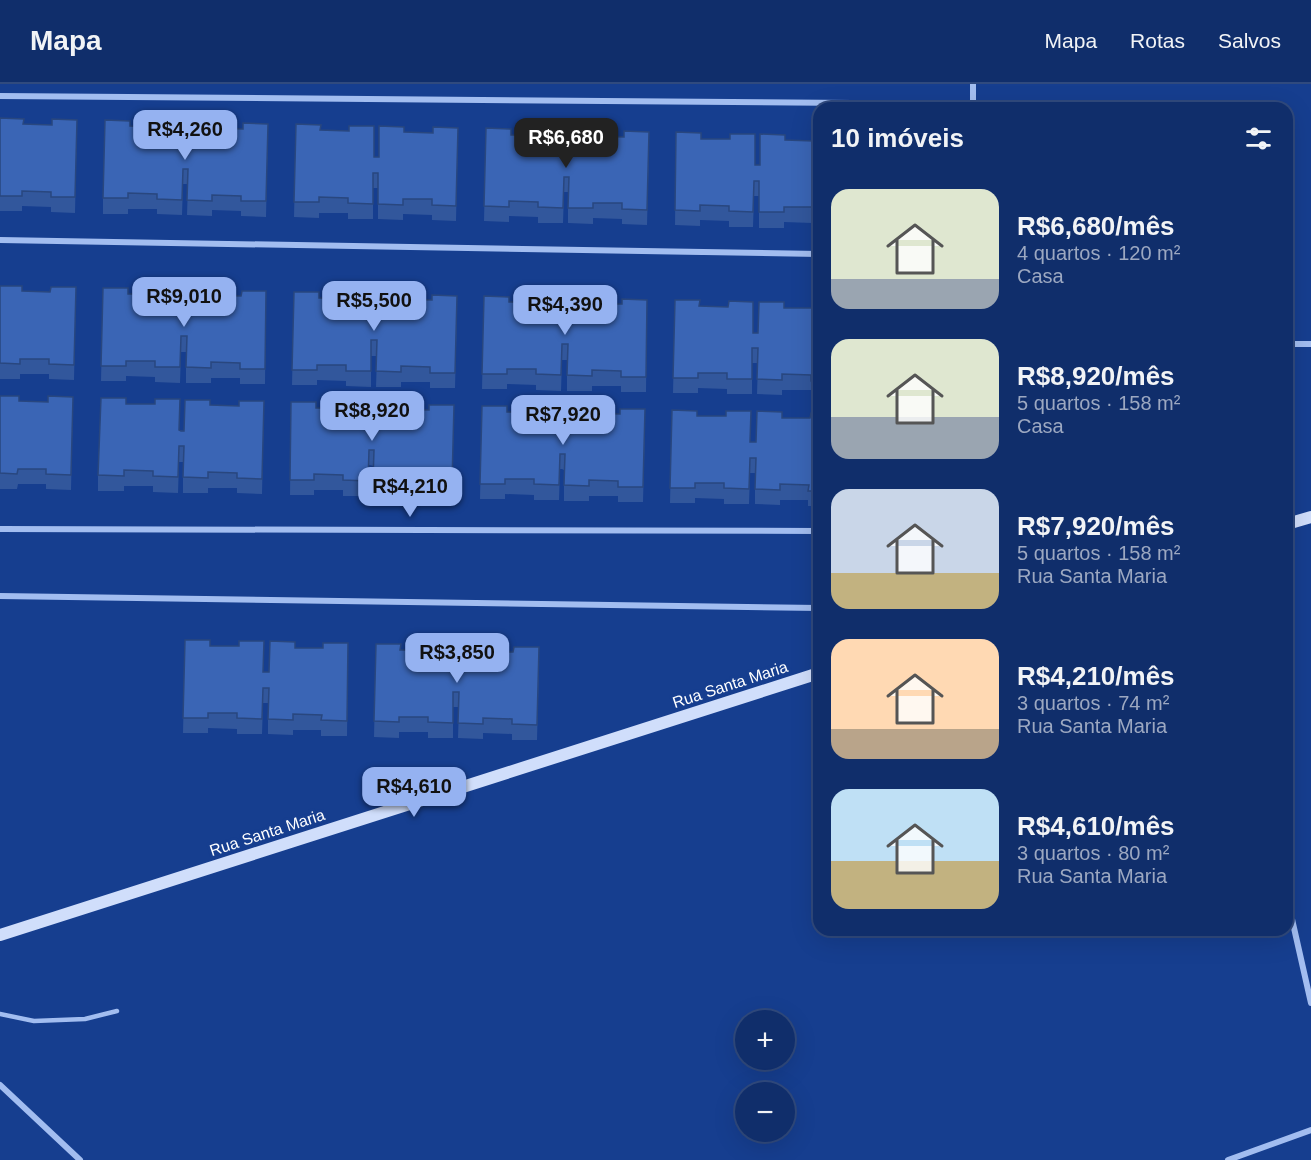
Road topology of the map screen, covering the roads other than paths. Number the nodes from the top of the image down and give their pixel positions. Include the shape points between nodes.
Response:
1 (973, 84) edge
2 (0, 96) edge
3 (973, 102) edge
4 (813, 104) edge
5 (0, 240) edge
6 (813, 254) edge
7 (1293, 344) edge
8 (1311, 344) edge
9 (1311, 517) edge
10 (1293, 522) edge
11 (0, 529) edge
12 (813, 531) edge
13 (0, 596) edge
14 (813, 608) edge
15 (813, 675) edge
16 (1293, 924) edge
17 (0, 935) edge
18 (1311, 1003) edge
19 (117, 1011) dead end
20 (0, 1014) edge
21 (0, 1085) edge
22 (1311, 1130) edge
23 (80, 1160) edge
24 (1228, 1160) edge

1 - 3 street
2 - 4 street
5 - 6 street
7 - 8 street
9 - 10 street
11 - 12 street
13 - 14 street
15 - 17 street, Rua Santa Maria
16 - 18 street
19 - 20 lane via 85,1018 34,1021
21 - 23 street
22 - 24 street

